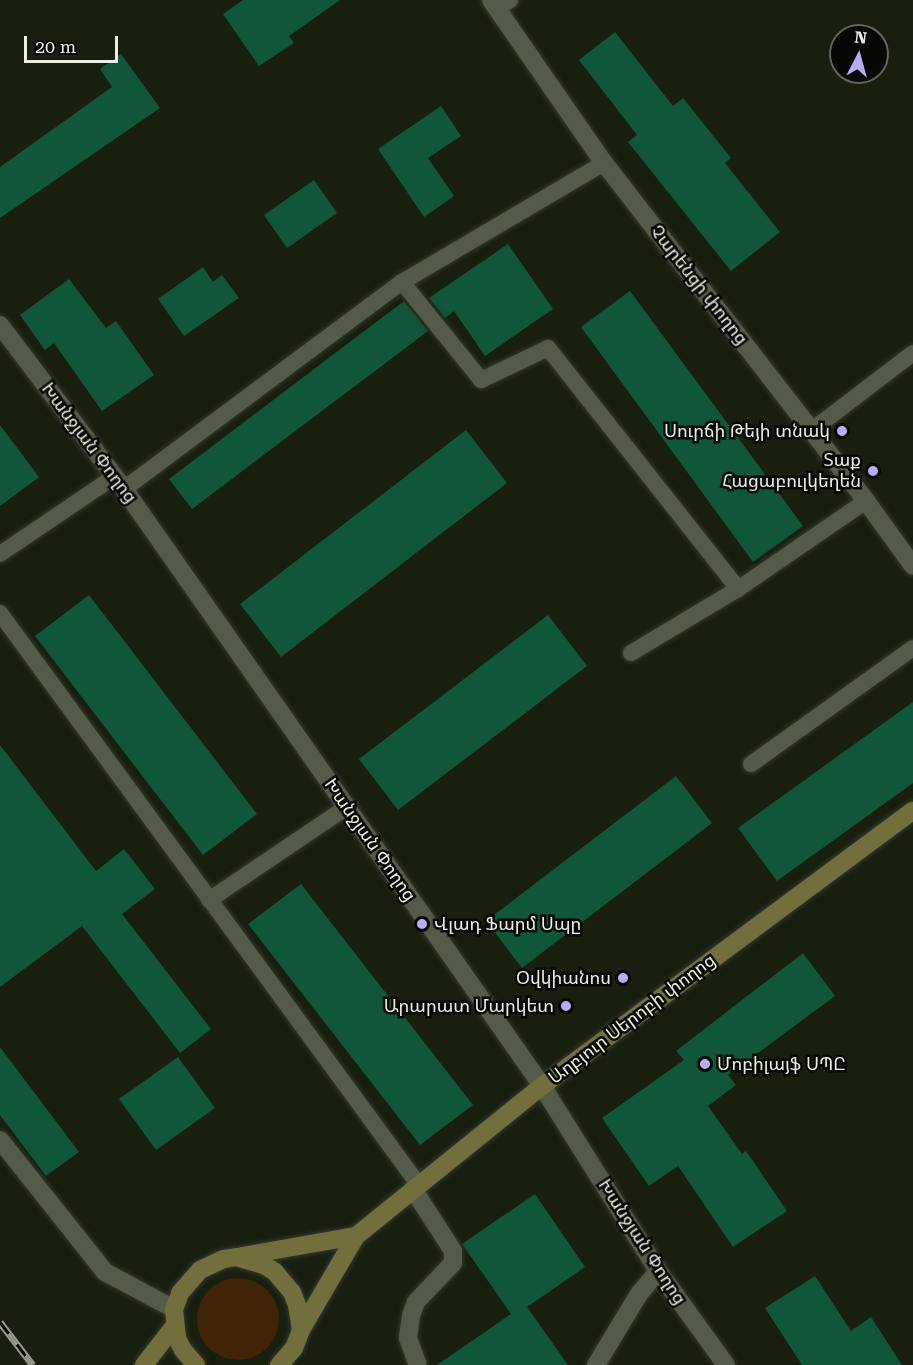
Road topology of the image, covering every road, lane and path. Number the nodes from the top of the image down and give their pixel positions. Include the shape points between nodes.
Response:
1 (499, 3) edge
2 (604, 163) junction
3 (402, 282) junction
4 (0, 325) edge
5 (913, 354) edge
6 (812, 431) junction
7 (119, 482) junction
8 (866, 501) junction
9 (0, 554) edge
10 (912, 562) edge
11 (738, 589) junction
12 (0, 613) edge
13 (913, 648) edge
14 (631, 653) dead end
15 (751, 764) dead end
16 (347, 807) junction
17 (913, 810) edge
18 (209, 900) junction
19 (542, 1086) junction
20 (0, 1140) edge
21 (415, 1187) junction
22 (356, 1236) junction
23 (236, 1257) junction
24 (658, 1271) junction
25 (175, 1317) junction
26 (301, 1330) junction
27 (144, 1365) edge
28 (196, 1365) edge
29 (279, 1365) edge
30 (418, 1365) edge
31 (596, 1365) edge
32 (726, 1365) edge

1 - 2 street, Չարենցի փողոց
2 - 3 lane
2 - 6 street, Չարենցի փողոց
3 - 7 lane
3 - 11 lane via 482,380 548,348
4 - 7 street, Խանջյան Փողոց
5 - 6 lane
6 - 8 street, Չարենցի փողոց
7 - 9 lane
7 - 16 street, Խանջյան Փողոց
8 - 10 street, Չարենցի փողոց
8 - 11 lane
11 - 14 lane
12 - 18 lane
13 - 15 lane
16 - 18 lane
16 - 19 street, Խանջյան Փողոց
17 - 19 main road, Աղբյուր Սերոբի փողոց
18 - 21 lane
19 - 21 main road, Աղբյուր Սերոբի փողոց
19 - 24 street, Խանջյան Փողոց
20 - 25 street via 105,1272
21 - 22 main road, Աղբյուր Սերոբի փողոց
21 - 30 street via 453,1251 453,1263 416,1302 411,1316 408,1338
22 - 23 main road
22 - 26 main road
23 - 25 main road via 200,1270 180,1293
23 - 26 main road via 264,1265 284,1281 297,1305
24 - 31 street via 639,1294
24 - 32 street, Խանջյան Փողոց
25 - 27 main road
25 - 28 main road via 183,1350
26 - 29 main road via 294,1348

